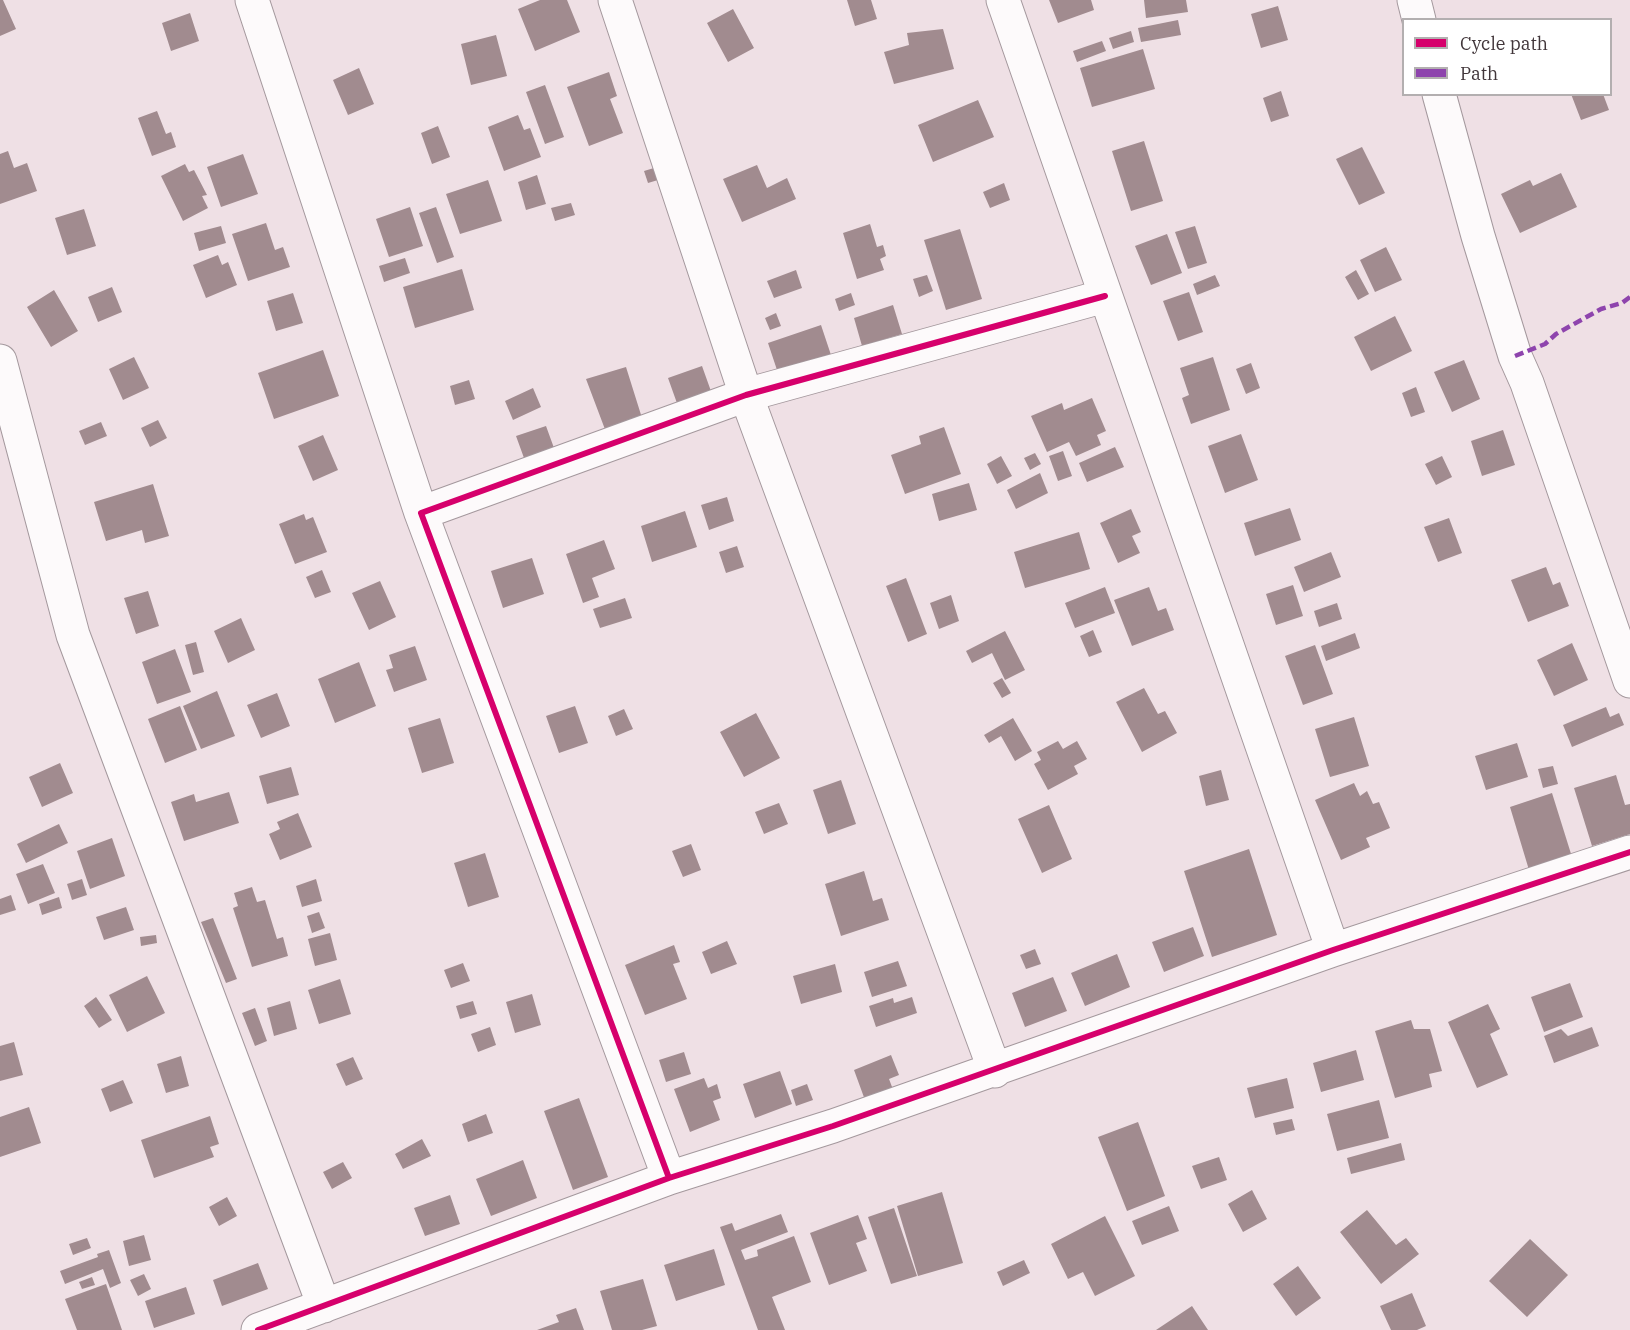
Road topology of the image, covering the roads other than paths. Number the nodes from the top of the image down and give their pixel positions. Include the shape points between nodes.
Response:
1 (252, 0) edge
2 (615, 0) edge
3 (1003, 0) edge
4 (1414, 0) edge
5 (1418, 18) edge
6 (1441, 96) edge
7 (1105, 296) junction
8 (0, 361) edge
9 (746, 395) junction
10 (421, 513) junction
11 (1630, 681) edge
12 (1630, 852) edge
13 (1334, 950) junction
14 (995, 1071) junction
15 (669, 1178) junction
16 (324, 1306) junction
17 (258, 1330) edge

1 - 10 street
2 - 9 street
3 - 7 street
4 - 5 street
6 - 11 street via 1515,356
7 - 9 street
7 - 13 street
8 - 16 street via 73,635
9 - 10 street
9 - 14 street
10 - 15 street
12 - 13 street
13 - 14 street
14 - 15 street
15 - 16 street
16 - 17 street

